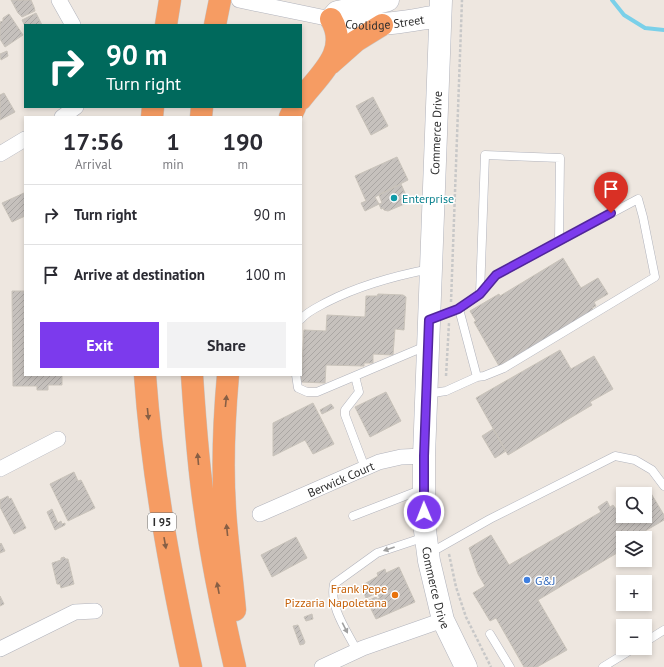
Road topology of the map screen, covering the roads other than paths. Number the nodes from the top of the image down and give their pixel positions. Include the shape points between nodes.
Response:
1 (59, 0) edge
2 (238, 0) edge
3 (388, 0) edge
4 (272, 4) edge
5 (166, 7) edge
6 (440, 8) edge
7 (331, 19) junction
8 (72, 24) edge
9 (160, 24) edge
10 (382, 25) junction
11 (322, 72) junction
12 (302, 98) edge
13 (75, 108) edge
14 (63, 116) edge
15 (24, 140) edge
16 (0, 154) edge
17 (559, 242) junction
18 (431, 268) junction
19 (480, 294) junction
20 (458, 309) junction
21 (302, 318) edge
22 (429, 320) junction
23 (428, 345) junction
24 (145, 376) edge
25 (192, 376) edge
26 (228, 376) edge
27 (296, 376) edge
28 (355, 376) junction
29 (477, 377) junction
30 (426, 394) junction
31 (58, 439) dead end
32 (424, 456) junction
33 (365, 468) junction
34 (0, 469) edge
35 (664, 486) edge
36 (424, 489) junction
37 (260, 514) dead end
38 (353, 516) dead end
39 (427, 545) junction
40 (95, 612) dead end
41 (443, 620) junction
42 (664, 630) edge
43 (490, 634) dead end
44 (652, 638) edge
45 (0, 649) edge
46 (357, 651) junction
47 (623, 655) edge
48 (191, 667) edge
49 (235, 667) edge
50 (238, 667) edge
51 (322, 667) edge
52 (466, 667) edge
53 (510, 667) edge
54 (603, 667) edge

1 - 8 street
2 - 4 street, Coolidge Street
3 - 7 main road, Coolidge Street via 337,12
4 - 7 street, Coolidge Street
5 - 9 highway
6 - 10 main road, Coolidge Street
6 - 18 main road, Commerce Drive
7 - 10 main road, Coolidge Street via 344,24
7 - 11 highway via 337,43 332,59
10 - 11 highway via 344,51
11 - 12 highway
13 - 14 street
15 - 16 street
17 - 19 lane via 496,275
17 - 19 lane via 560,158 485,154
17 - 29 lane via 638,199 644,217 655,277 504,368
18 - 21 lane via 369,284 341,295 306,313
18 - 22 main road, Commerce Drive
19 - 20 lane
20 - 22 lane
20 - 29 lane
22 - 23 main road, Commerce Drive
23 - 28 lane
23 - 30 main road, Commerce Drive
24 -> 48 highway, I 95 via 160,512
49 -> 25 highway via 205,512
50 -> 26 highway via 223,463
27 - 28 lane via 298,388 307,392 317,392
28 - 33 lane via 359,392 345,410 345,415
29 - 30 lane via 446,392
30 - 32 main road, Commerce Drive
31 - 34 street
32 - 33 street, Berwick Court via 401,457
32 - 36 main road, Commerce Drive
33 - 37 street, Berwick Court
35 - 39 lane via 652,470 635,460 615,456 490,519
36 - 38 lane
36 - 39 main road, Commerce Drive
39 - 41 main road, Commerce Drive
39 -> 46 lane via 377,553 334,584 332,593 338,614
40 - 45 street via 75,612
41 - 46 street
41 - 52 main road, Commerce Drive
42 - 44 lane
43 - 53 lane
46 - 51 street
47 - 54 lane

